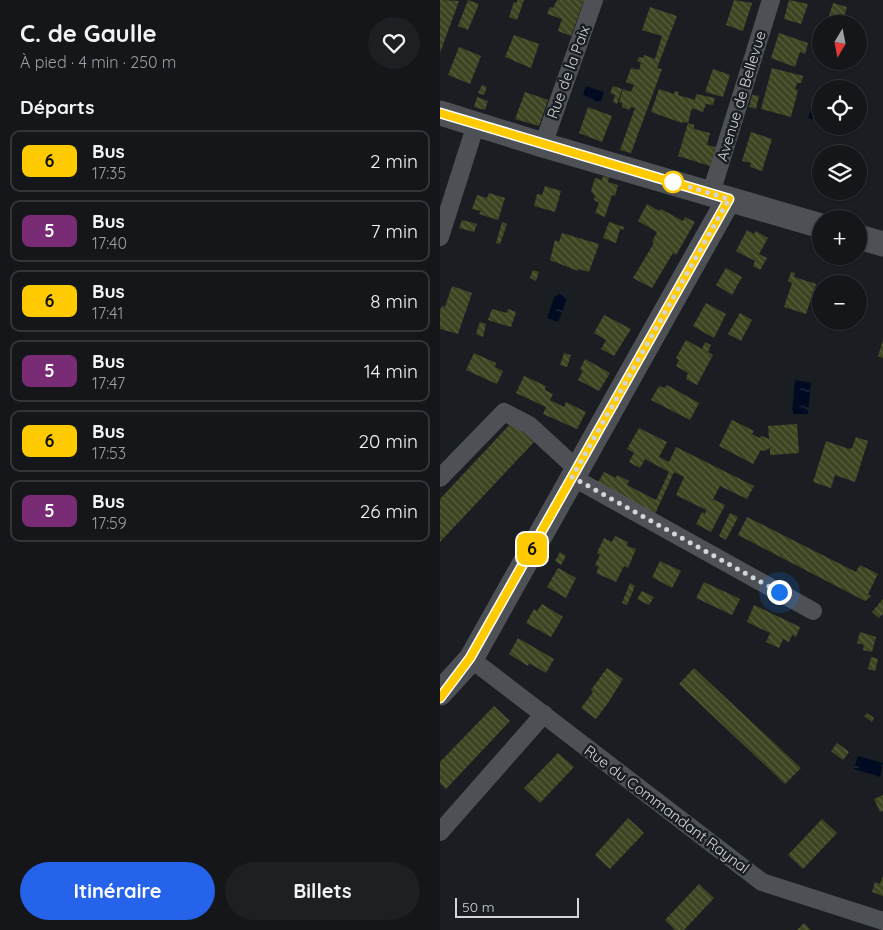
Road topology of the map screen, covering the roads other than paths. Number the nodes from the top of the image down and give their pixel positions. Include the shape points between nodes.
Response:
1 (594, 0) edge
2 (770, 0) edge
3 (440, 113) edge
4 (476, 124) junction
5 (543, 145) junction
6 (720, 196) junction
7 (812, 223) edge
8 (440, 237) edge
9 (867, 239) edge
10 (883, 244) edge
11 (575, 473) junction
12 (440, 478) edge
13 (813, 611) dead end
14 (470, 658) junction
15 (444, 691) edge
16 (544, 714) junction
17 (440, 832) edge
18 (883, 921) edge

1 - 5 street, Rue de la Paix
2 - 6 street, Avenue de Bellevue
3 - 4 street
4 - 5 street
4 - 8 street
5 - 6 street
6 - 7 street
6 - 11 street
9 - 10 street
11 - 12 street via 529,425 504,412
11 - 13 street
11 - 14 street
14 - 15 street
14 - 16 street, Rue du Commandant Raynal
16 - 17 street
16 - 18 street, Rue du Commandant Raynal via 762,882

